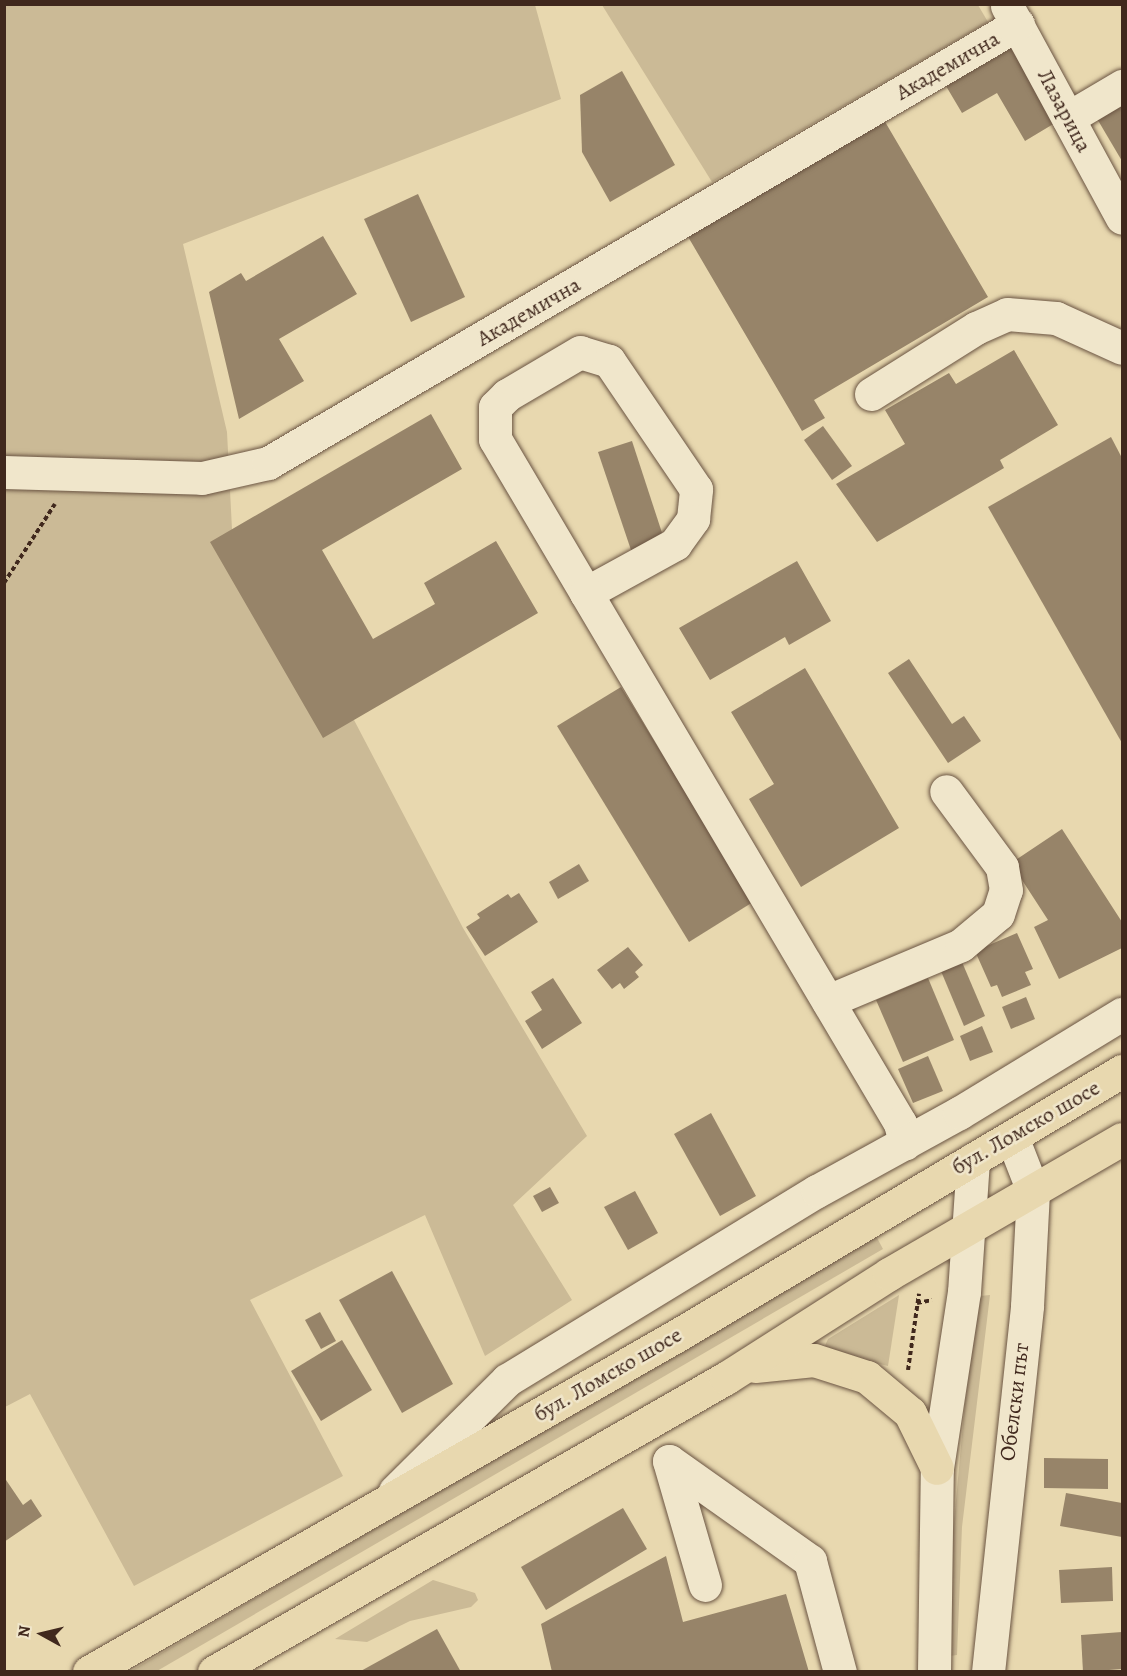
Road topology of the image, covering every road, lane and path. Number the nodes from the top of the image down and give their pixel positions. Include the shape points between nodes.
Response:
1 (1012, 14) edge
2 (1122, 86) edge
3 (1068, 118) junction
4 (1122, 218) edge
5 (1122, 348) edge
6 (871, 394) dead end
7 (4, 472) edge
8 (73, 472) junction
9 (4, 583) edge
10 (586, 593) junction
11 (946, 791) dead end
12 (828, 1001) junction
13 (1122, 1014) edge
14 (1122, 1071) edge
15 (1012, 1137) junction
16 (1122, 1139) edge
17 (905, 1143) junction
18 (973, 1159) junction
19 (1033, 1191) junction
20 (969, 1229) junction
21 (920, 1287) dead end
22 (907, 1377) dead end
23 (726, 1378) junction
24 (937, 1468) junction
25 (383, 1503) junction
26 (705, 1585) dead end
27 (89, 1671) edge
28 (214, 1671) edge
29 (840, 1671) edge
30 (934, 1671) edge
31 (987, 1671) edge

1 - 3 street, Лазарица
1 - 8 street, Академична via 268,464 202,478
2 - 3 street
3 - 4 street, Лазарица
5 - 6 street via 1056,318 1007,314 976,327
7 - 8 street, Академична
8 - 9 path
10 - 10 street via 495,439 492,420 495,407 507,395 580,352 609,361 696,489 693,519 675,544
10 - 12 street
11 - 12 street via 1002,867 1006,890 998,914 961,945
12 - 17 street via 900,1123
13 - 17 street
14 - 15 main road, бул. Ломско шосе
15 - 18 main road, бул. Ломско шосе
15 - 19 street, Обелски път
16 - 19 main road
17 - 25 street via 507,1380
18 - 20 street
18 - 25 main road, бул. Ломско шосе via 676,1336
19 - 20 main road
19 - 31 street, Обелски път via 1027,1306
20 - 23 main road
20 - 24 street
21 - 22 path
23 - 24 main road via 760,1364 796,1359 850,1369 883,1386 910,1413
23 - 28 main road
24 - 30 street
25 - 27 main road, бул. Ломско шосе
26 - 29 street via 669,1461 810,1561

